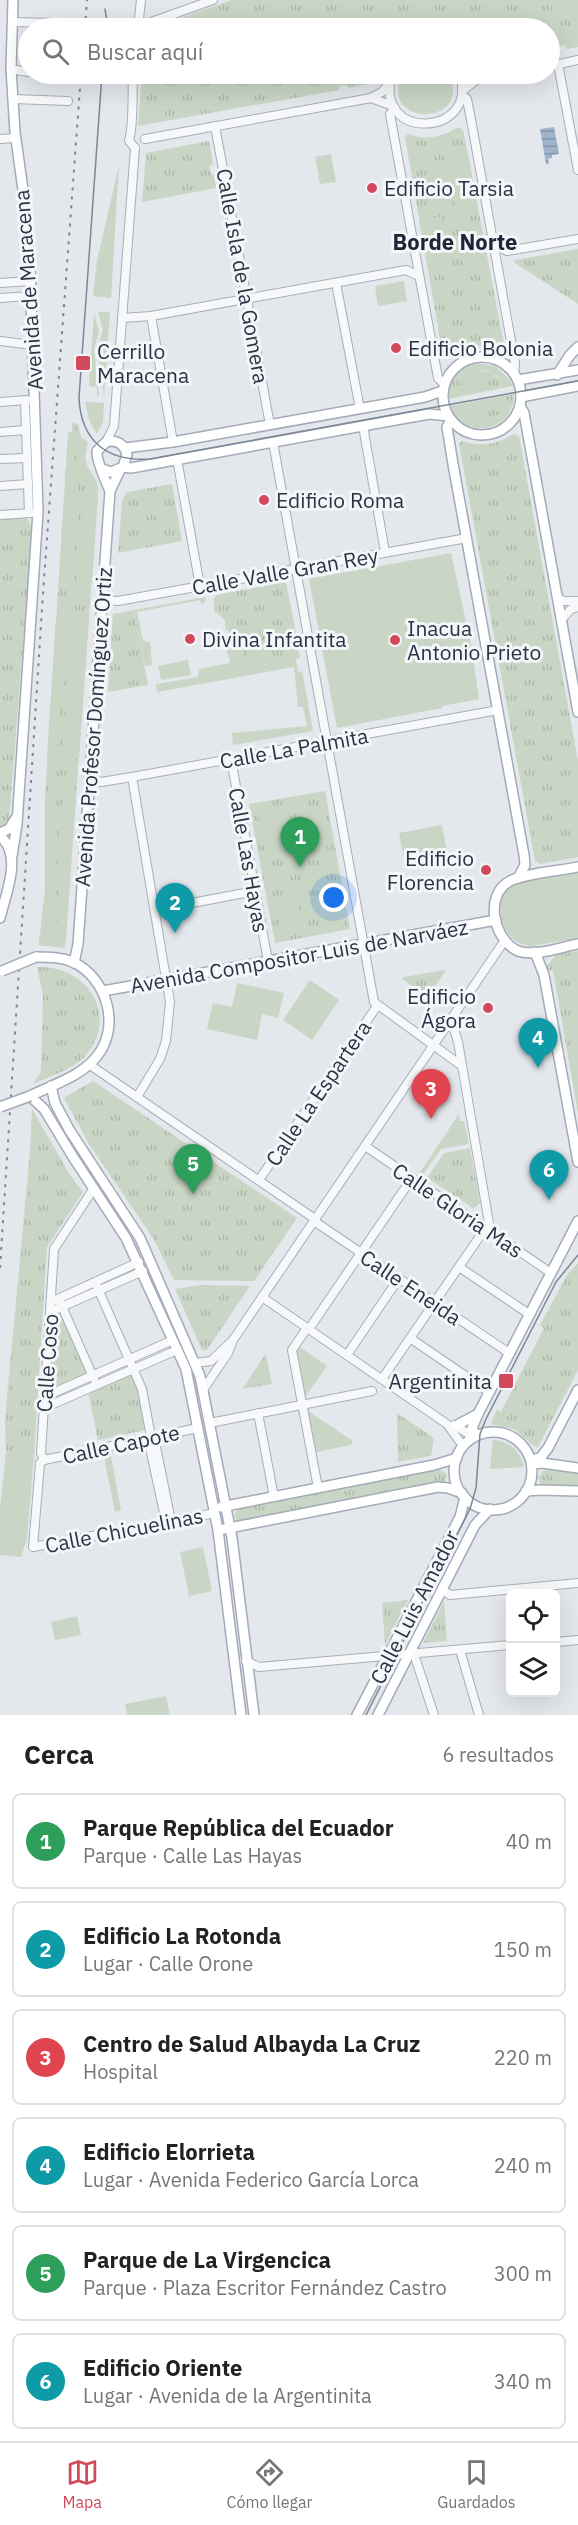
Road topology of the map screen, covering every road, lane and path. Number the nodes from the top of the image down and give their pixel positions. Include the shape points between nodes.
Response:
1 (13, 0) edge
2 (141, 0) edge
3 (213, 0) edge
4 (140, 18) edge
5 (164, 18) edge
6 (12, 22) junction
7 (18, 22) edge
8 (578, 60) edge
9 (560, 64) edge
10 (0, 68) edge
11 (11, 69) junction
12 (18, 70) edge
13 (560, 72) edge
14 (133, 84) edge
15 (389, 84) joint
16 (461, 84) edge
17 (472, 84) edge
18 (462, 93) junction
19 (371, 98) junction
20 (13, 99) junction
21 (68, 101) dead end
22 (394, 107) junction
23 (215, 126) junction
24 (574, 127) edge
25 (132, 134) junction
26 (15, 138) junction
27 (0, 139) edge
28 (145, 139) junction
29 (135, 148) junction
30 (578, 170) edge
31 (578, 238) edge
32 (494, 244) junction
33 (507, 251) junction
34 (417, 259) junction
35 (497, 262) junction
36 (406, 270) junction
37 (419, 276) junction
38 (31, 281) junction
39 (0, 283) edge
40 (336, 283) junction
41 (31, 296) junction
42 (0, 298) edge
43 (247, 299) junction
44 (151, 316) junction
45 (122, 318) junction
46 (0, 341) edge
47 (33, 345) junction
48 (577, 349) edge
49 (578, 370) edge
50 (556, 375) junction
51 (516, 377) junction
52 (578, 386) edge
53 (443, 387) junction
54 (30, 400) junction
55 (0, 402) edge
56 (520, 402) junction
57 (360, 409) junction
58 (449, 418) junction
59 (270, 425) junction
60 (114, 426) junction
61 (363, 426) junction
62 (26, 430) junction
63 (0, 432) edge
64 (106, 442) junction
65 (173, 442) junction
66 (273, 442) junction
67 (124, 447) junction
68 (27, 458) junction
69 (0, 459) edge
70 (177, 459) junction
71 (122, 468) junction
72 (102, 469) junction
73 (28, 484) junction
74 (0, 486) edge
75 (110, 491) junction
76 (34, 512) junction
77 (0, 515) edge
78 (467, 538) junction
79 (385, 552) junction
80 (296, 569) junction
81 (200, 586) junction
82 (558, 597) junction
83 (102, 600) junction
84 (578, 601) edge
85 (578, 607) edge
86 (561, 620) junction
87 (498, 710) junction
88 (578, 712) edge
89 (327, 742) junction
90 (231, 759) junction
91 (132, 777) junction
92 (90, 781) junction
93 (16, 818) junction
94 (0, 835) edge
95 (12, 860) junction
96 (578, 867) edge
97 (0, 876) edge
98 (518, 879) junction
99 (255, 891) junction
100 (156, 910) junction
101 (0, 918) edge
102 (496, 920) junction
103 (505, 940) junction
104 (364, 944) junction
105 (578, 944) edge
106 (535, 952) junction
107 (268, 961) junction
108 (74, 963) junction
109 (1, 971) edge
110 (168, 980) junction
111 (103, 991) junction
112 (377, 1006) junction
113 (447, 1024) junction
114 (433, 1046) junction
115 (90, 1065) junction
116 (462, 1066) junction
117 (51, 1086) junction
118 (30, 1096) junction
119 (137, 1097) junction
120 (0, 1107) edge
121 (365, 1146) junction
122 (578, 1162) edge
123 (412, 1178) junction
124 (259, 1180) junction
125 (94, 1188) junction
126 (314, 1220) junction
127 (578, 1221) edge
128 (485, 1228) junction
129 (361, 1253) junction
130 (141, 1266) junction
131 (459, 1267) junction
132 (551, 1273) junction
133 (399, 1278) junction
134 (95, 1282) junction
135 (99, 1290) junction
136 (262, 1297) junction
137 (57, 1302) junction
138 (434, 1302) junction
139 (529, 1314) junction
140 (308, 1328) junction
141 (410, 1338) junction
142 (173, 1340) junction
143 (233, 1340) junction
144 (177, 1350) junction
145 (509, 1353) junction
146 (347, 1355) junction
147 (129, 1359) junction
148 (196, 1363) junction
149 (134, 1369) junction
150 (93, 1376) junction
151 (382, 1379) junction
152 (97, 1385) junction
153 (203, 1390) junction
154 (578, 1390) edge
155 (372, 1391) dead end
156 (489, 1392) junction
157 (44, 1397) junction
158 (302, 1405) junction
159 (44, 1408) junction
160 (258, 1413) junction
161 (478, 1414) junction
162 (210, 1423) junction
163 (452, 1424) junction
164 (198, 1428) junction
165 (475, 1436) junction
166 (151, 1438) junction
167 (463, 1446) junction
168 (548, 1448) junction
169 (457, 1458) junction
170 (44, 1460) junction
171 (531, 1462) junction
172 (555, 1466) junction
173 (578, 1468) edge
174 (318, 1488) junction
175 (526, 1491) junction
176 (578, 1491) edge
177 (463, 1495) junction
178 (274, 1497) junction
179 (226, 1506) junction
180 (490, 1509) junction
181 (215, 1510) junction
182 (168, 1522) junction
183 (230, 1528) junction
184 (218, 1530) junction
185 (33, 1547) joint
186 (578, 1583) edge
187 (552, 1589) edge
188 (442, 1590) junction
189 (506, 1592) edge
190 (578, 1640) edge
191 (560, 1642) edge
192 (506, 1645) edge
193 (460, 1650) junction
194 (412, 1654) junction
195 (388, 1656) junction
196 (246, 1661) junction
197 (259, 1667) junction
198 (248, 1676) junction
199 (241, 1715) edge
200 (254, 1715) edge
201 (357, 1715) edge
202 (378, 1715) edge
203 (434, 1715) edge
204 (479, 1715) edge

1 - 6 main road, Avenida de Maracena
2 - 4 street
3 - 5 street
6 - 7 street
6 - 11 main road, Avenida de Maracena
8 - 9 street
10 - 11 main road
11 - 12 street
11 - 20 main road, Avenida de Maracena
13 - 24 street
14 - 25 street
15 - 19 street
15 - 22 street
16 - 18 street
17 - 18 street
18 - 22 street via 452,113 432,124 410,121
18 - 32 street via 467,99
19 - 22 street
19 - 23 street
20 - 21 street
20 - 26 main road, Avenida de Maracena
22 - 34 street via 390,114
23 - 28 street
23 - 43 street, Calle Isla de la Gomera
24 - 30 street
25 - 28 street via 140,133
25 - 29 street via 129,141
26 - 27 street
26 - 38 main road, Avenida de Maracena
28 - 29 street via 143,146
29 - 45 street
31 - 33 street
32 - 33 street
32 - 35 street
33 - 35 street
34 - 36 street
34 - 37 street
35 - 51 street
36 - 37 street
36 - 40 street
37 - 53 street
38 - 39 street
38 - 41 main road, Avenida de Maracena
40 - 43 street
40 - 57 street
41 - 42 street
41 - 47 main road, Avenida de Maracena
43 - 44 street
43 - 59 street, Calle Isla de la Gomera
44 - 45 street
44 - 65 street
45 - 60 street
46 - 47 street
47 - 54 main road, Avenida de Maracena
48 - 49 main road
48 - 50 main road
49 - 50 main road
50 - 51 main road
51 - 53 main road via 505,364 480,356 456,366
51 - 56 main road
52 - 56 main road
53 - 57 main road via 425,397
53 - 58 main road
54 - 55 street
54 - 62 street, Avenida de Maracena
54 - 76 main road, Avenida de Maracena
56 - 58 main road via 508,425 485,435 464,431
56 - 82 main road
57 - 59 main road
58 - 61 main road via 429,414
58 - 78 main road via 447,428
59 - 65 main road
60 - 64 street
60 - 67 street
61 - 66 main road
61 - 79 street
62 - 63 street
62 - 68 street, Avenida de Maracena
64 - 67 main road via 115,441
64 - 72 main road via 96,456
65 - 67 main road
66 - 70 main road
66 - 80 street
67 - 71 main road via 127,459
68 - 69 street
68 - 73 street, Avenida de Maracena
70 - 71 main road
70 - 81 street
71 - 72 main road via 111,472
71 - 75 main road, Avenida Profesor Domínguez Ortiz
72 - 75 main road, Avenida Profesor Domínguez Ortiz
73 - 74 street
73 - 76 street, Avenida de Maracena
75 - 83 main road, Avenida Profesor Domínguez Ortiz
76 - 77 street
76 - 93 main road, Avenida de Maracena via 37,554
78 - 79 street, Calle Valle Gran Rey
78 - 87 main road
79 - 80 street, Calle Valle Gran Rey
80 - 81 street, Calle Valle Gran Rey
80 - 89 street
81 - 83 street, Calle Valle Gran Rey via 118,601
82 - 84 street
82 - 86 main road
83 - 92 main road, Avenida Profesor Domínguez Ortiz
85 - 86 street
86 - 88 main road
87 - 89 street, Calle La Palmita
87 - 98 main road via 524,855 525,865
89 - 90 street, Calle La Palmita
89 - 104 street
90 - 91 street, Calle La Palmita
90 - 99 street, Calle Las Hayas
91 - 92 street, Calle La Palmita
91 - 100 street
92 - 108 main road, Avenida Profesor Domínguez Ortiz
93 - 94 main road
93 - 95 main road, Avenida de Maracena
94 - 95 main road via 8,843
95 - 97 main road
95 - 101 main road, Avenida de Maracena
96 - 98 main road
98 - 102 main road via 500,891 494,909
99 - 100 street
99 - 107 street, Calle Las Hayas
100 - 110 street
102 - 103 main road
102 - 104 main road, Avenida Compositor Luis de Narváez
103 - 106 main road via 518,951
103 - 113 street
104 - 107 main road, Avenida Compositor Luis de Narváez
104 - 112 street
105 - 106 main road
106 - 122 main road via 544,975
107 - 110 main road, Avenida Compositor Luis de Narváez
108 - 109 main road, bridge via 52,956 36,957
108 - 111 main road via 86,970
110 - 111 main road, Avenida Compositor Luis de Narváez
110 - 119 street via 166,1041
111 - 115 main road via 110,1022 99,1054
112 - 114 street
112 - 124 street, Calle La Espartera
113 - 114 street
113 - 116 street via 454,1029
114 - 116 street
114 - 121 street
115 - 117 main road
115 - 119 street, Calle Eneida
116 - 128 street via 488,1210
117 - 118 main road
117 - 148 main road via 70,1131 140,1239
118 - 120 main road, bridge
118 - 125 main road via 45,1108
119 - 124 street, Calle Eneida
121 - 123 street, Calle Gloria Mas
121 - 126 street
123 - 128 street, Calle Gloria Mas
123 - 129 street
124 - 126 street, Calle Eneida
125 - 130 main road
125 - 137 street, Calle Coso via 54,1249
126 - 129 street, Calle Eneida
126 - 136 street
127 - 132 main road
128 - 131 street
128 - 132 street, Calle Gloria Mas
129 - 133 street, Calle Eneida
129 - 140 street
130 - 134 street
130 - 135 street
130 - 142 main road
131 - 138 street
131 - 139 street
132 - 139 main road
133 - 138 street, Calle Eneida
133 - 146 street
134 - 135 street
134 - 137 street
135 - 137 street
135 - 147 street
136 - 140 street
136 - 143 street
137 - 150 street
137 - 157 street, Calle Coso via 50,1312
138 - 141 street
138 - 145 street, Calle Eneida
139 - 145 main road
140 - 146 street
140 - 158 street via 292,1350
141 - 151 street
141 - 156 street
142 - 144 main road
142 - 147 street
143 - 148 street via 211,1361
143 - 153 street
144 - 149 street
144 - 164 main road via 190,1384
145 - 156 main road
146 - 151 street
147 - 149 street
147 - 150 street
148 - 153 main road
149 - 152 street
149 - 166 street
150 - 152 street
150 - 157 street
151 - 163 street
152 - 159 street
153 - 162 main road
154 - 168 main road
155 - 158 street
156 - 161 main road
157 - 159 street, Calle Coso
158 - 160 street
158 - 174 street
159 - 170 street, Calle Coso
160 - 162 street
160 - 178 street
161 - 163 main road
161 - 165 main road via 472,1428
162 - 179 main road
163 - 165 street
163 - 167 street
164 - 166 street, Calle Capote
164 - 181 main road
165 - 167 main road
165 - 171 main road via 494,1432 510,1436 524,1446
166 - 170 street, Calle Capote
166 - 182 street
167 - 169 main road
168 - 171 main road via 542,1457
168 - 172 main road
169 - 174 main road
169 - 177 main road via 455,1475
170 - 185 street, Calle Coso via 40,1462
171 - 172 main road
171 - 175 main road via 531,1482
172 - 173 main road
174 - 178 main road
175 - 176 main road
175 - 180 main road via 510,1506
177 - 180 main road via 476,1506
177 - 183 main road via 438,1487
177 - 195 main road, Calle Luis Amador via 460,1517
178 - 179 main road
179 - 181 main road
179 - 183 main road
180 - 188 main road, Calle Luis Amador via 475,1525
181 - 182 street, Calle Chicuelinas
181 - 184 main road
182 - 185 street, Calle Chicuelinas
183 - 184 main road
183 - 196 main road
184 - 199 main road
186 - 187 street
188 - 189 street via 450,1594
188 - 194 main road, Calle Luis Amador
190 - 191 street
192 - 193 street
193 - 194 street
193 - 204 street
194 - 195 street
194 - 202 main road, Calle Luis Amador
194 - 203 street
195 - 197 street
195 - 201 main road, Calle Luis Amador
196 - 197 street
196 - 198 main road
197 - 198 street
198 - 200 main road

